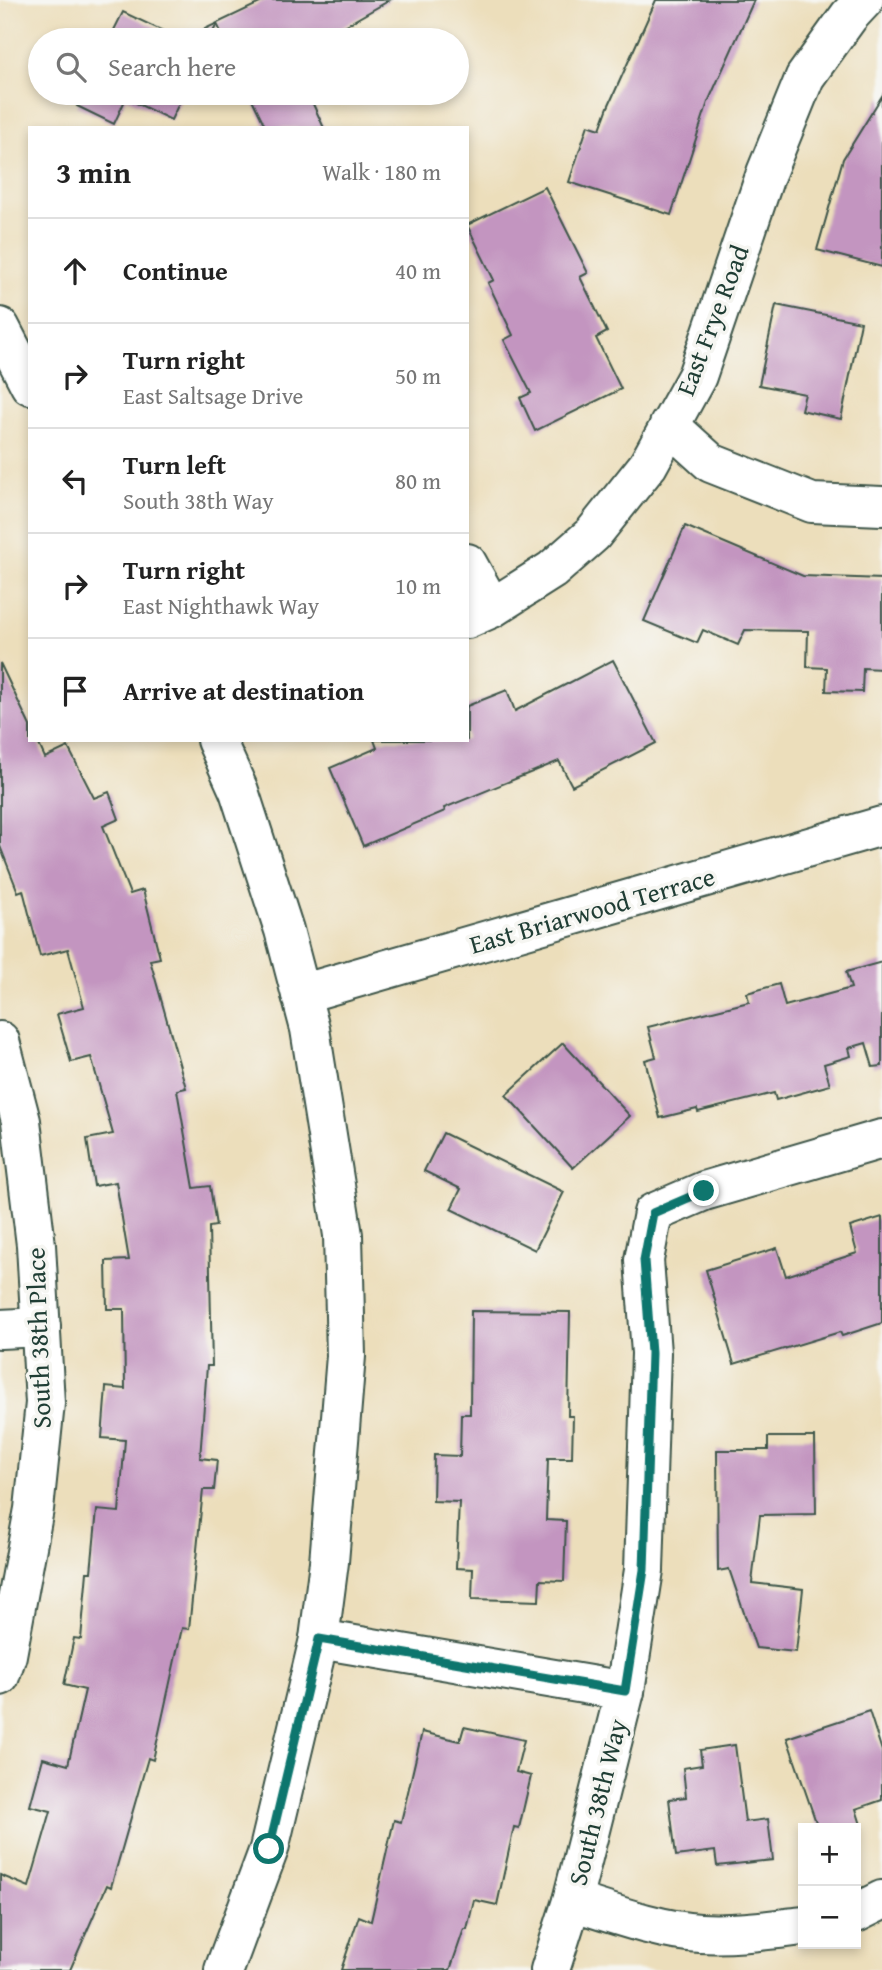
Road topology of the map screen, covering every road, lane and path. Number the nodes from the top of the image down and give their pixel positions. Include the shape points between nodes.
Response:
1 (864, 0) edge
2 (0, 327) edge
3 (28, 381) edge
4 (669, 425) junction
5 (882, 506) edge
6 (469, 572) edge
7 (480, 614) edge
8 (217, 742) edge
9 (882, 826) edge
10 (301, 994) junction
11 (0, 1041) edge
12 (882, 1139) edge
13 (41, 1327) junction
14 (0, 1329) edge
15 (319, 1639) junction
16 (0, 1676) edge
17 (625, 1691) junction
18 (882, 1900) edge
19 (572, 1901) junction
20 (861, 1910) edge
21 (798, 1927) edge
22 (224, 1970) edge
23 (551, 1970) edge

1 - 4 street, East Frye Road via 805,77 766,173 697,376
2 - 3 street
4 - 5 street via 711,463 813,502
4 - 7 street, East Frye Road via 648,465 593,534 552,570
6 - 7 street
8 - 10 street via 239,791
9 - 10 street, East Briarwood Terrace
10 - 15 street via 343,1235 346,1356
11 - 13 street, South 38th Place via 22,1121
12 - 17 street, South 38th Way via 704,1191 653,1213 644,1260 651,1353 644,1570
13 - 14 street
13 - 16 street, South 38th Place via 45,1403 34,1509
15 - 17 street
15 - 22 street via 269,1849
17 - 19 street, South 38th Way
18 - 20 street
19 - 21 street via 698,1933
19 - 23 street, South 38th Way

